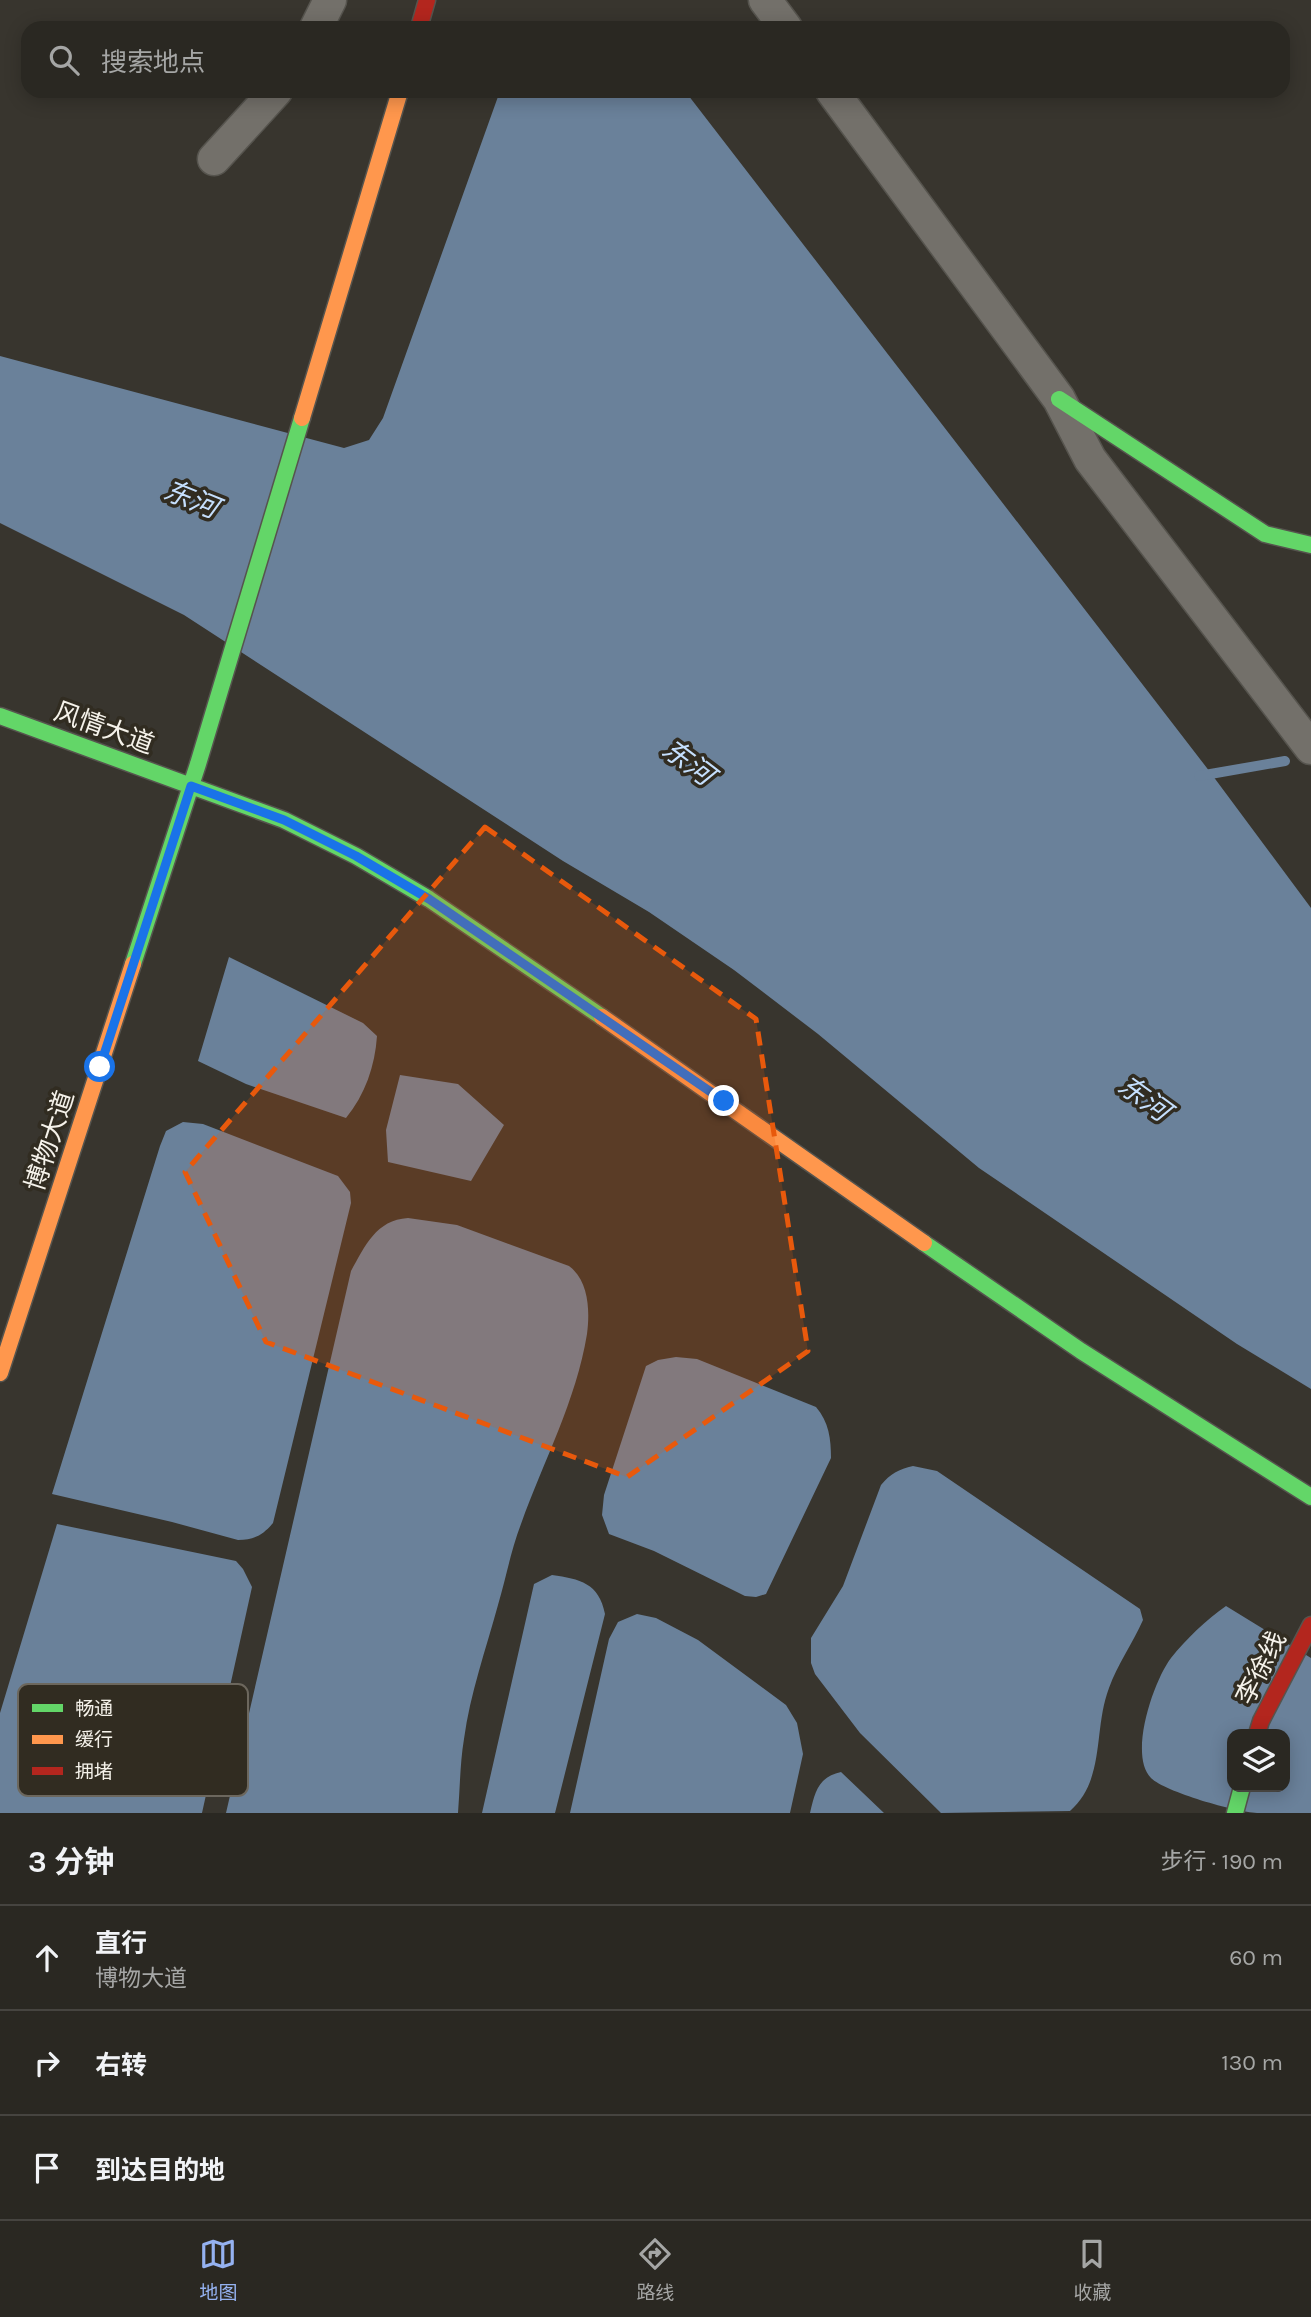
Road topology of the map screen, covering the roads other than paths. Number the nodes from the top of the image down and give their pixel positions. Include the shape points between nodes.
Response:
1 (330, 0) edge
2 (427, 0) edge
3 (765, 0) edge
4 (320, 21) edge
5 (421, 21) edge
6 (781, 21) edge
7 (270, 98) edge
8 (398, 98) edge
9 (837, 98) edge
10 (214, 159) dead end
11 (1059, 399) junction
12 (1311, 545) edge
13 (0, 716) edge
14 (1311, 748) edge
15 (191, 786) junction
16 (0, 1373) edge
17 (1311, 1497) edge
18 (1311, 1625) edge
19 (1259, 1729) edge
20 (1241, 1792) edge
21 (1235, 1813) edge

1 - 4 street
2 - 5 main road
3 - 6 street
7 - 10 street
8 - 15 main road, 博物大道
9 - 11 street
11 - 12 main road via 1265,534
11 - 14 street via 1090,459
13 - 15 main road, 风情大道
15 - 16 main road, 博物大道
15 - 17 main road, 风情大道 via 284,820 429,899 984,1286
18 - 19 main road, 李徐线
20 - 21 main road

